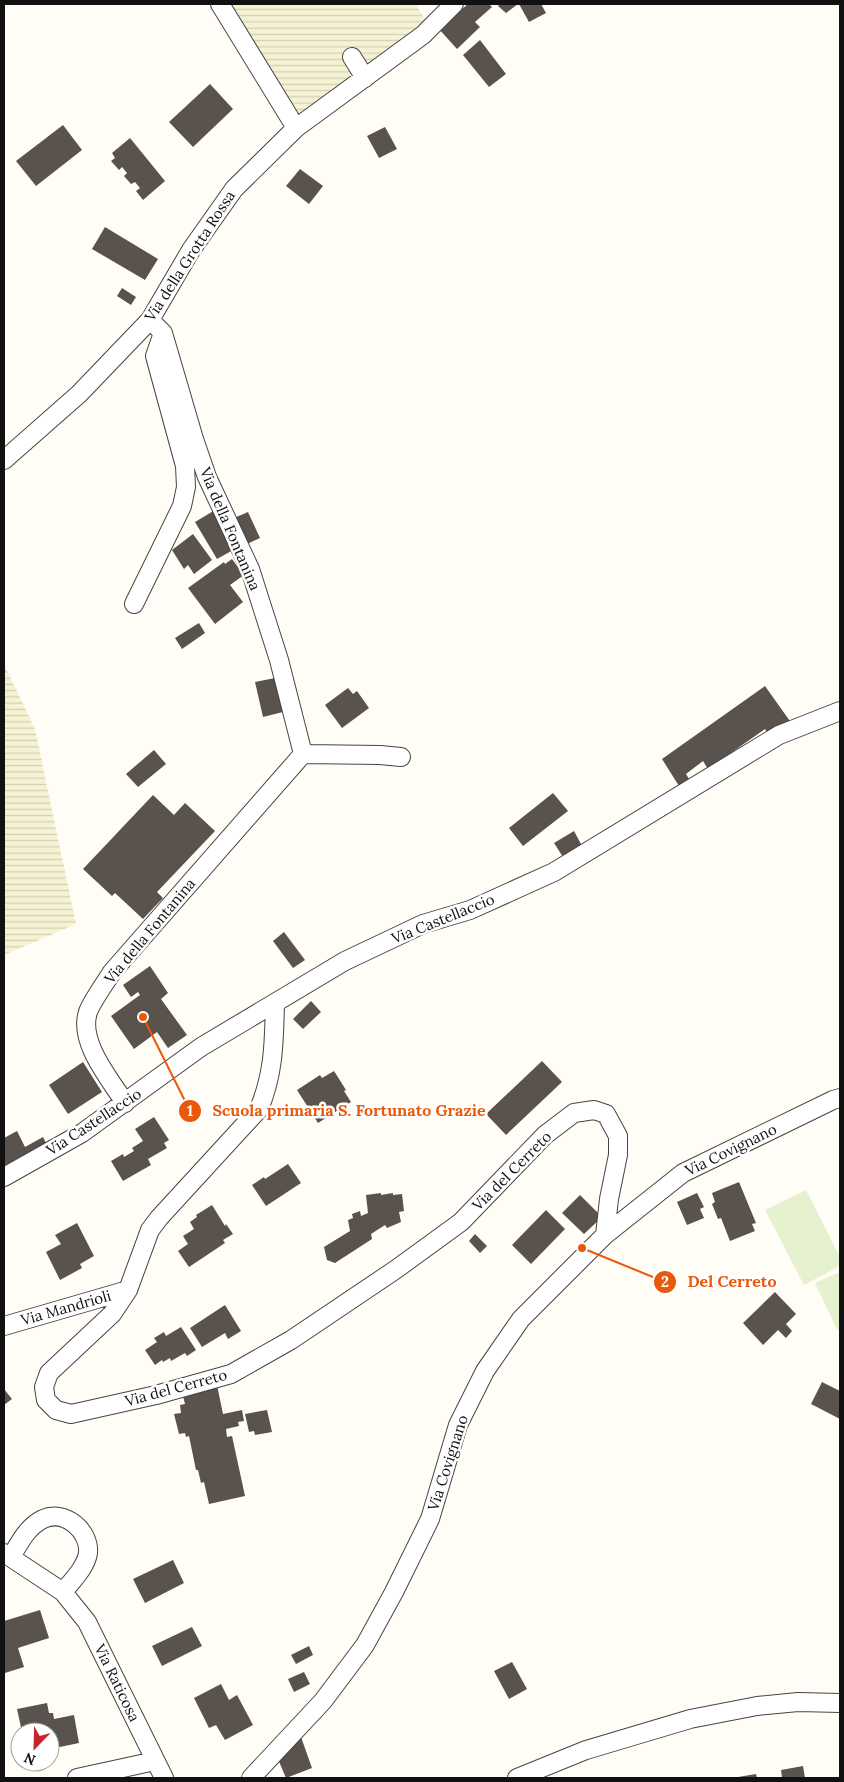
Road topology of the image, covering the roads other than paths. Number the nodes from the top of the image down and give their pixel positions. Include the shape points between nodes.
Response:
1 (220, 4) edge
2 (454, 4) edge
3 (352, 57) dead end
4 (364, 78) junction
5 (296, 128) junction
6 (150, 320) junction
7 (163, 333) junction
8 (4, 460) edge
9 (134, 604) dead end
10 (840, 711) edge
11 (303, 754) junction
12 (401, 757) dead end
13 (275, 1003) junction
14 (840, 1098) edge
15 (125, 1103) junction
16 (4, 1177) edge
17 (605, 1235) junction
18 (128, 1290) junction
19 (4, 1326) edge
20 (7, 1555) edge
21 (63, 1592) junction
22 (840, 1703) edge
23 (155, 1762) junction
24 (77, 1778) edge
25 (164, 1778) edge
26 (251, 1778) edge
27 (517, 1778) edge

1 - 5 street
2 - 4 street, Via della Grotta Rossa via 423,35
3 - 4 street
4 - 5 street, Via della Grotta Rossa
5 - 6 street, Via della Grotta Rossa via 234,189 191,250
6 - 7 street, Via della Fontanina
6 - 8 street, Via della Grotta Rossa via 79,394
7 - 9 street, Via della Fontanina via 155,356 185,466 186,487 182,506
7 - 11 street, Via della Fontanina via 207,477 250,569 279,660
10 - 13 street, Via Castellaccio via 779,735 554,872 470,910 423,924 345,961
11 - 12 street
11 - 15 street, Via della Fontanina via 112,972 88,1012 86,1029 90,1046
13 - 15 street, Via Castellaccio via 201,1047
13 - 18 street, Via del Cerreto via 274,1046 268,1088 259,1109 150,1230
14 - 17 street, Via Covignano via 683,1173
15 - 16 street, Via Castellaccio via 82,1133
17 - 18 street, Via del Cerreto via 618,1136 606,1114 594,1110 574,1113 546,1135 461,1222 291,1340 231,1374 70,1414 56,1410 46,1400 44,1386 49,1373 112,1314
17 - 26 street, Via Covignano via 521,1319 485,1371 458,1424 430,1519 365,1645 323,1701
18 - 19 street, Via Mandrioli
20 - 21 street, Via Raticosa
20 - 21 street, Via Raticosa via 26,1531 45,1518 71,1521 79,1527 87,1542 88,1554
21 - 23 street, Via Raticosa via 87,1622
22 - 27 street via 798,1702 757,1706 690,1719 586,1750
23 - 24 street
23 - 25 street, Via Raticosa

